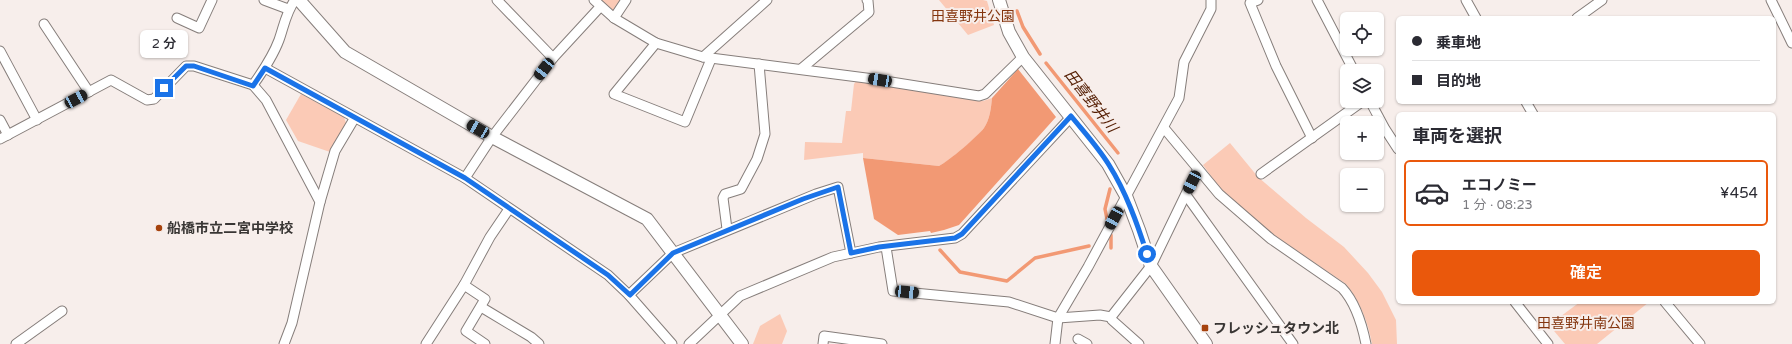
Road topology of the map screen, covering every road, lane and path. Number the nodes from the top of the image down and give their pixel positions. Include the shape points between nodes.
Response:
1 (212, 0) edge
2 (264, 0) edge
3 (295, 0) edge
4 (299, 0) edge
5 (498, 0) edge
6 (594, 0) edge
7 (626, 0) edge
8 (767, 0) edge
9 (867, 0) edge
10 (999, 0) edge
11 (1211, 0) edge
12 (1258, 0) edge
13 (1318, 0) edge
14 (1466, 0) edge
15 (1602, 0) edge
16 (1771, 0) edge
17 (755, 4) edge
18 (600, 7) junction
19 (288, 9) junction
20 (1475, 16) edge
21 (1580, 16) edge
22 (177, 18) dead end
23 (614, 18) junction
24 (44, 24) dead end
25 (656, 43) junction
26 (1792, 43) edge
27 (0, 51) edge
28 (1023, 57) junction
29 (553, 58) junction
30 (707, 58) junction
31 (759, 64) junction
32 (1350, 64) edge
33 (265, 68) junction
34 (801, 69) junction
35 (253, 86) junction
36 (89, 92) junction
37 (1353, 108) edge
38 (1374, 108) edge
39 (1071, 116) junction
40 (354, 118) junction
41 (0, 120) edge
42 (37, 120) junction
43 (1164, 128) junction
44 (8, 135) junction
45 (492, 137) junction
46 (1312, 138) junction
47 (0, 139) edge
48 (1396, 146) edge
49 (1198, 169) junction
50 (1261, 174) dead end
51 (465, 178) junction
52 (1186, 195) junction
53 (1126, 196) junction
54 (320, 202) junction
55 (509, 209) junction
56 (727, 229) junction
57 (886, 247) junction
58 (673, 253) junction
59 (851, 253) junction
60 (1151, 266) junction
61 (464, 285) junction
62 (630, 295) junction
63 (1517, 304) edge
64 (1667, 304) edge
65 (481, 306) junction
66 (62, 311) dead end
67 (720, 314) junction
68 (1111, 317) junction
69 (1058, 318) junction
70 (1078, 339) dead end
71 (428, 341) edge
72 (16, 344) edge
73 (284, 344) edge
74 (437, 344) edge
75 (485, 344) edge
76 (539, 344) edge
77 (672, 344) edge
78 (689, 344) edge
79 (742, 344) edge
80 (822, 344) edge
81 (882, 344) edge
82 (1055, 344) edge
83 (1087, 344) edge
84 (1140, 344) edge
85 (1206, 344) edge
86 (1293, 344) edge
87 (1366, 344) edge
88 (1548, 344) edge
89 (1700, 344) edge

1 - 22 street via 199,28
2 - 19 street
3 - 19 street
4 - 45 street via 345,52
5 - 29 street
6 - 18 street
7 - 23 street
8 - 17 street
9 - 34 street via 869,12
10 - 28 street via 1009,32
11 - 43 street via 1211,9 1184,62 1179,98
12 - 46 street via 1250,3 1276,66
13 - 32 street
14 - 20 street
15 - 21 street
16 - 26 street
17 - 30 street
18 - 23 street
18 - 29 street
19 - 33 street via 279,41
23 - 25 street
24 - 36 street
25 - 30 street
25 - 30 street via 614,94 686,122
27 - 42 street
28 - 34 street via 985,94 979,96
28 - 39 street
29 - 45 street
30 - 31 street
31 - 34 street
31 - 56 street via 765,134 757,159 741,189 725,194 723,198
33 - 35 street
33 - 40 street
35 - 36 street via 194,66 186,66 154,98 147,100 111,80
35 - 54 street via 266,100
36 - 42 street
37 - 46 street
38 - 48 street
39 - 53 street via 1108,164
39 - 57 street via 962,234 955,238
40 - 51 street
40 - 54 street via 335,151
41 - 44 street
42 - 44 street
43 - 49 street
43 - 53 street
44 - 47 street
45 - 51 street
45 - 58 street via 647,219
46 - 50 street
49 - 52 street
49 - 87 street via 1219,194 1271,239 1348,294 1360,320
51 - 55 street
52 - 60 street
52 - 86 street
53 - 60 street
53 - 69 street
54 - 73 street via 292,323
55 - 61 street via 490,237
55 - 62 street via 608,275
56 - 58 street
56 - 59 street via 838,187
57 - 59 street
57 - 69 street via 893,291 1009,302
58 - 62 street
58 - 67 street
59 - 67 street via 833,257 740,296
60 - 68 street
60 - 85 street
61 - 65 street via 485,299
61 - 71 street
62 - 77 street
63 - 88 street
64 - 89 street
65 - 75 street via 466,331
65 - 76 street
66 - 72 street
67 - 78 street
67 - 79 street
68 - 69 street via 1100,315
68 - 84 street
69 - 82 street
70 - 83 street
71 - 74 street
80 - 81 street via 824,336

